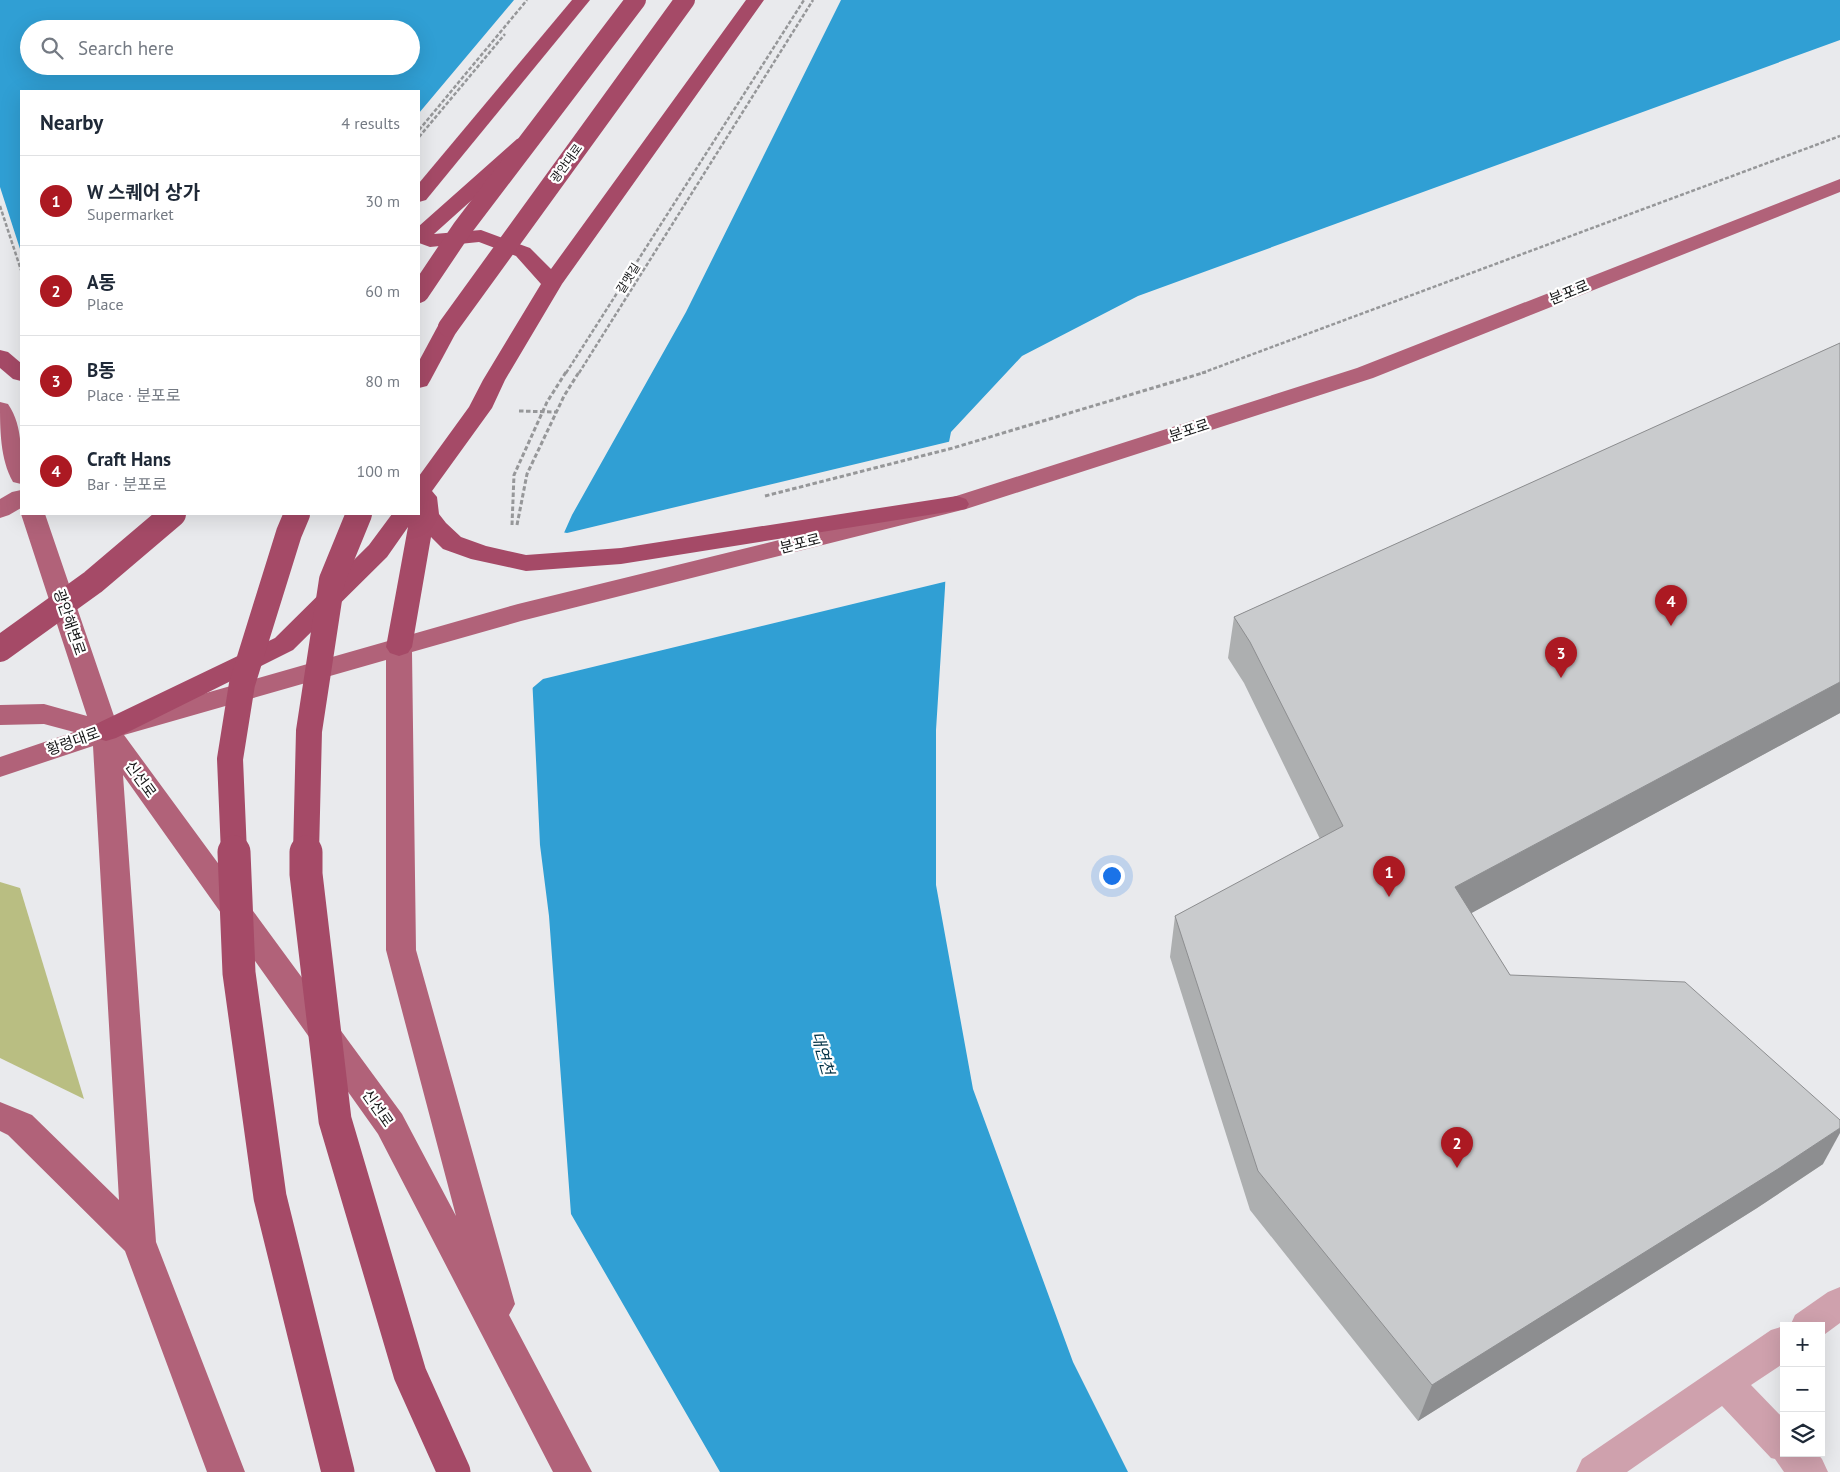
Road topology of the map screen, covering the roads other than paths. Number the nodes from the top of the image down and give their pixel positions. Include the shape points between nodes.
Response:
1 (581, 0) edge
2 (636, 0) edge
3 (685, 0) edge
4 (755, 0) edge
5 (538, 130) junction
6 (1840, 185) edge
7 (420, 195) edge
8 (420, 236) edge
9 (420, 244) edge
10 (552, 283) junction
11 (420, 292) edge
12 (0, 357) edge
13 (20, 373) edge
14 (420, 379) edge
15 (0, 409) edge
16 (20, 474) edge
17 (422, 495) edge
18 (20, 498) edge
19 (957, 504) junction
20 (420, 509) edge
21 (0, 510) edge
22 (33, 515) edge
23 (172, 515) edge
24 (297, 515) edge
25 (359, 515) edge
26 (403, 515) edge
27 (419, 515) edge
28 (400, 647) junction
29 (0, 649) edge
30 (0, 715) edge
31 (106, 731) junction
32 (0, 767) edge
33 (0, 1116) edge
34 (139, 1242) junction
35 (1840, 1303) edge
36 (1814, 1322) edge
37 (1780, 1345) edge
38 (510, 1354) junction
39 (1725, 1383) junction
40 (1780, 1441) edge
41 (1795, 1457) edge
42 (226, 1472) edge
43 (338, 1472) edge
44 (454, 1472) edge
45 (573, 1472) edge
46 (1595, 1472) edge
47 (1809, 1472) edge

1 - 7 highway
2 - 5 highway, bridge
3 - 14 highway, 광안대로, bridge via 448,327
4 - 10 highway
5 - 8 highway, bridge
5 - 11 highway, bridge via 462,229
6 - 19 main road, 분포로 via 1365,373
9 - 10 highway via 481,236 523,252
10 - 17 highway via 480,408 454,442
12 - 13 highway
15 - 16 main road
17 - 19 highway via 427,514 437,529 452,542 480,553 526,563 630,555
17 - 20 highway
18 - 21 main road
19 - 28 main road, 분포로 via 518,613
22 - 31 main road, 광안해변로
23 - 29 highway, bridge via 93,582
24 - 43 highway, bridge via 242,684 230,759 239,964 270,1197
25 - 44 highway, bridge via 332,580 310,722 306,874 335,1120 410,1374
26 - 31 highway via 378,551 284,644
27 - 28 highway
28 - 31 main road, 분포로
28 - 38 main road via 401,950
30 - 31 main road, 황령대로 via 44,714
31 - 32 main road, 황령대로
31 - 34 main road, 신선로
31 - 38 main road, 신선로 via 390,1124
33 - 34 main road via 20,1125
34 - 42 main road, 신선로
35 - 36 street
37 - 39 street
38 - 45 main road, 신선로
39 - 40 street
39 - 46 street
41 - 47 street

